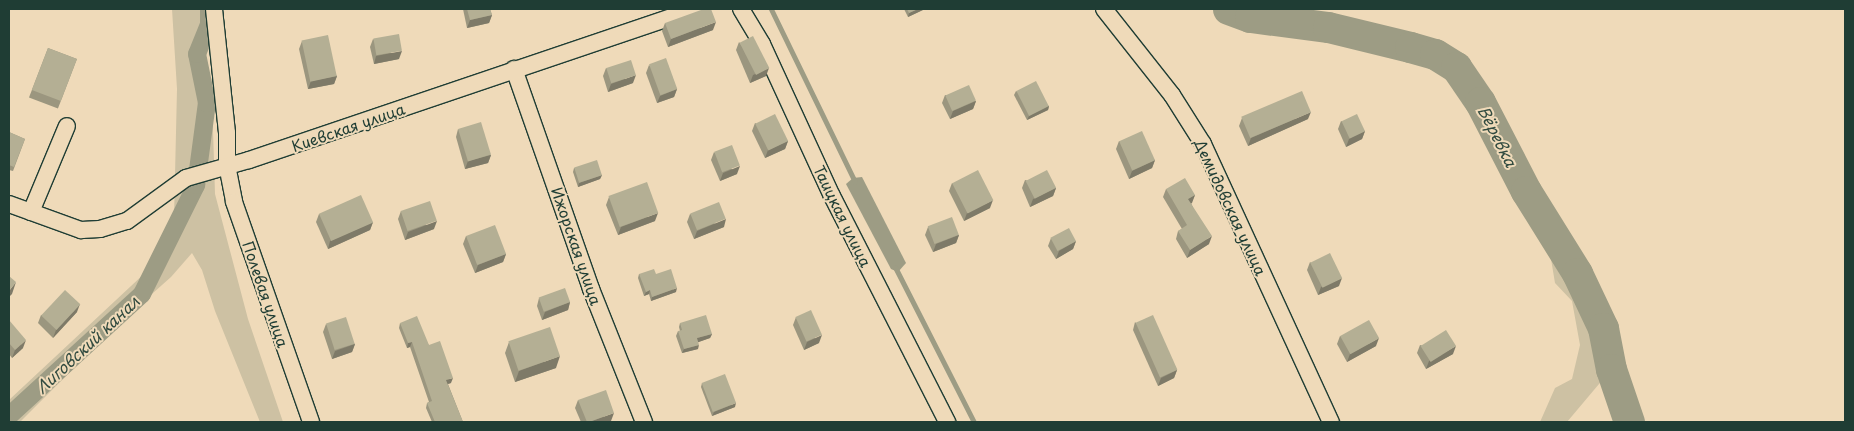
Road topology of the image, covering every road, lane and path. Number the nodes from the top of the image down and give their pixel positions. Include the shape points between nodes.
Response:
1 (214, 9) edge
2 (695, 9) edge
3 (741, 9) edge
4 (1104, 9) edge
5 (514, 69) junction
6 (66, 126) dead end
7 (227, 164) junction
8 (9, 204) edge
9 (31, 212) junction
10 (311, 422) edge
11 (644, 422) edge
12 (948, 422) edge
13 (1331, 422) edge

1 - 7 street, Полевая улица via 227,133
2 - 5 street, Киевская улица
3 - 12 street, Таицкая улица via 762,44 832,196
4 - 13 street, Демидовская улица via 1172,95 1203,144
5 - 7 street, Киевская улица via 249,160
5 - 11 street, Ижорская улица via 591,289
6 - 9 street
7 - 9 street, Киевская улица via 186,178 127,221 100,229 81,230
7 - 10 street, Полевая улица via 234,202
8 - 9 street, Киевская улица

